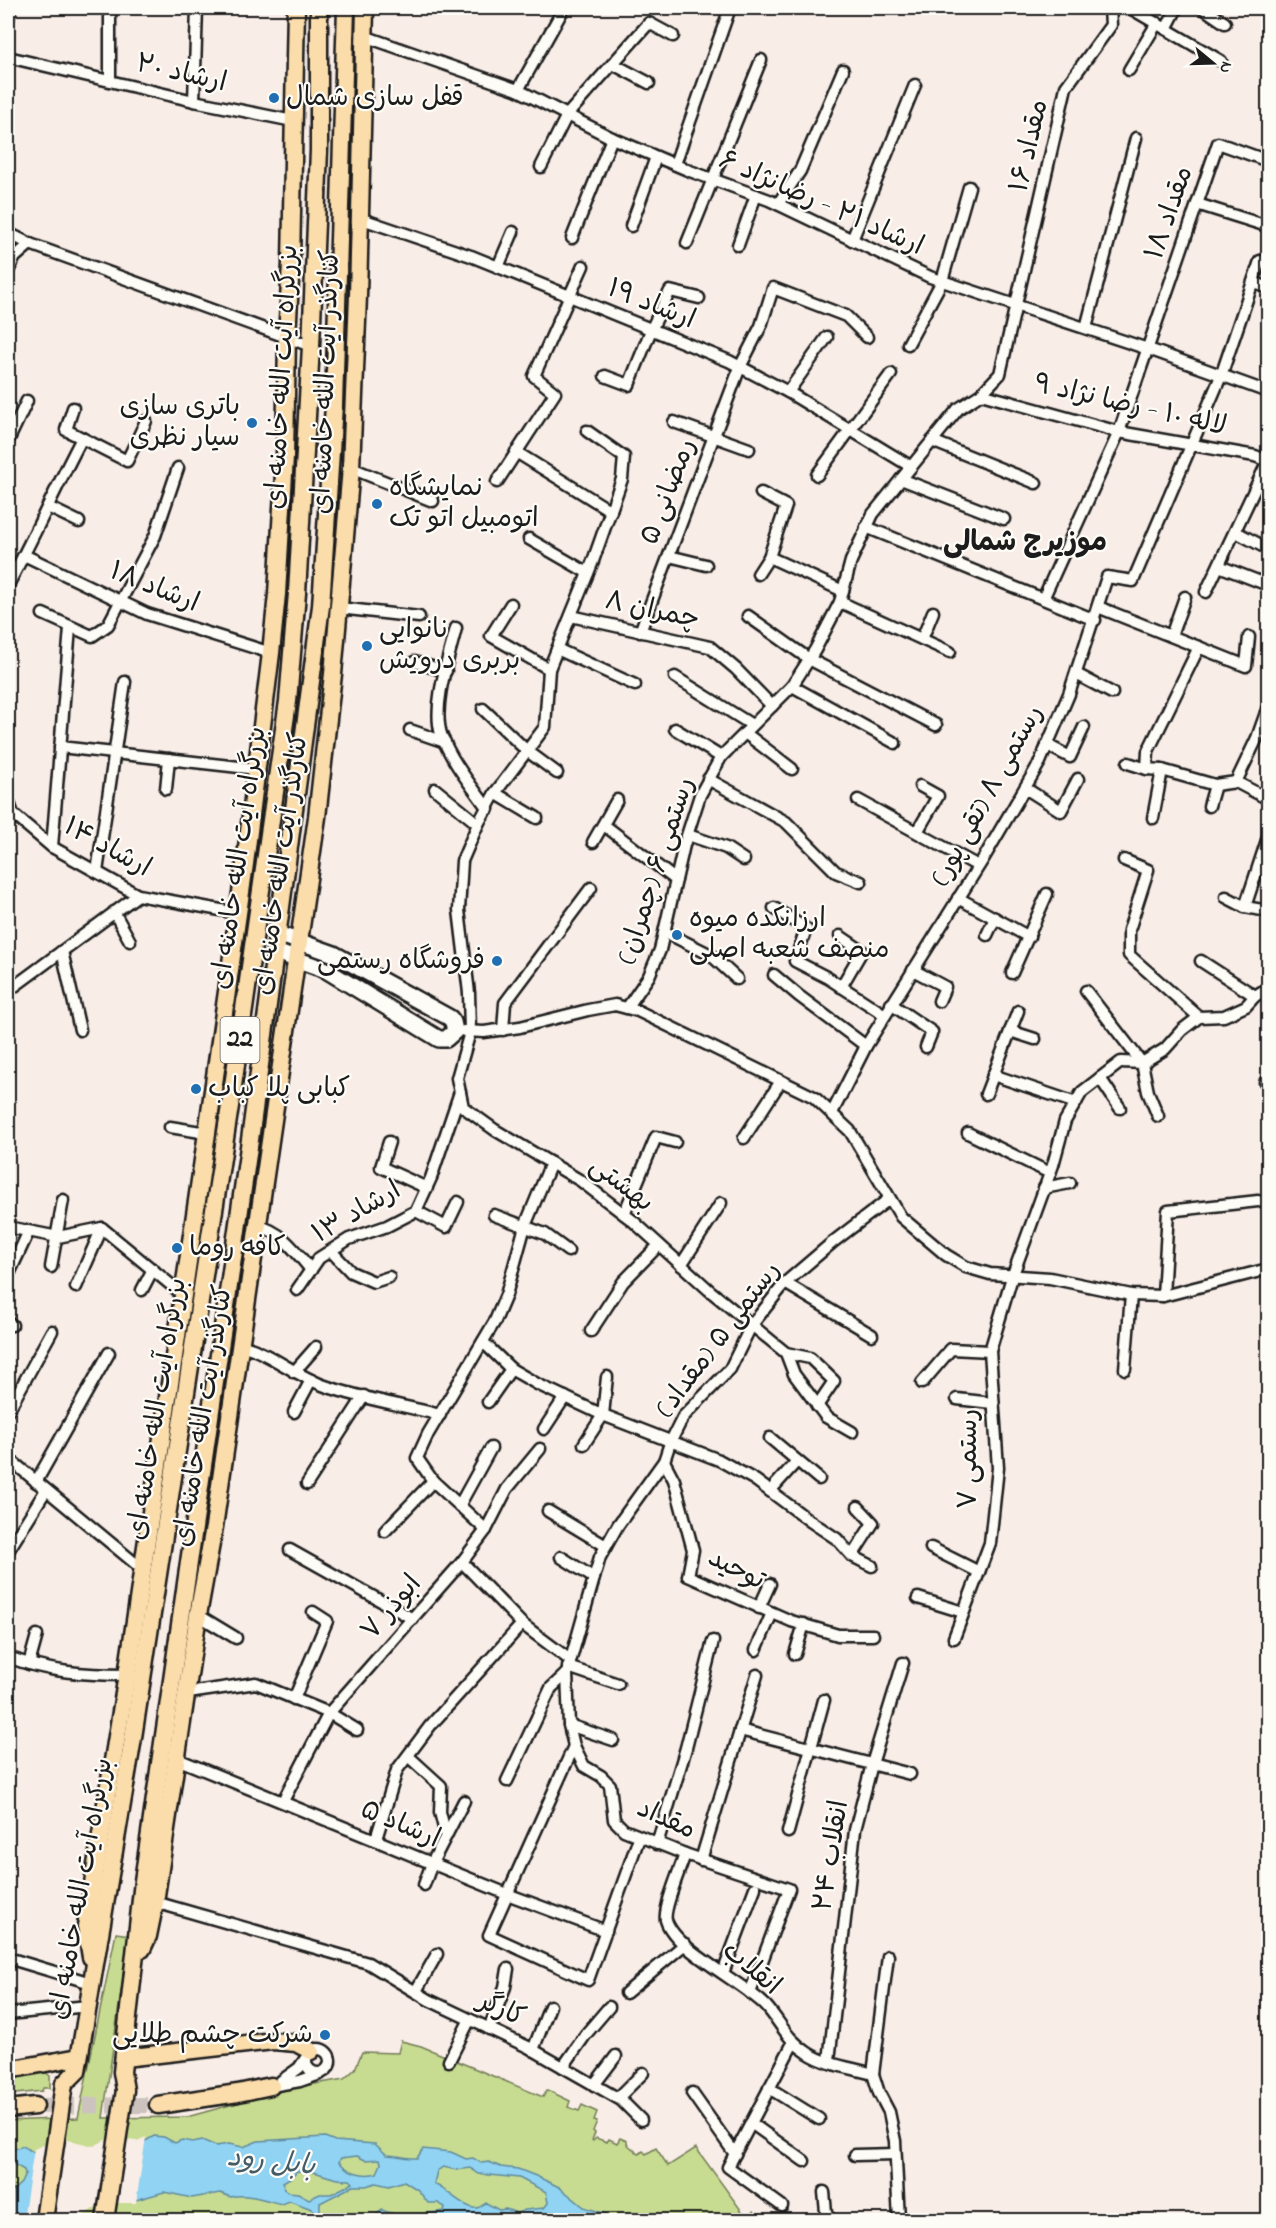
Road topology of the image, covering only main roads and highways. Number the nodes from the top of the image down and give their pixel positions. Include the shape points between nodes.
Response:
1 (296, 8) edge
2 (320, 8) edge
3 (346, 8) edge
4 (365, 8) edge
5 (346, 32) junction
6 (364, 36) junction
7 (293, 189) junction
8 (317, 189) junction
9 (337, 291) junction
10 (358, 296) junction
11 (354, 404) junction
12 (334, 405) junction
13 (346, 541) junction
14 (326, 542) junction
15 (297, 593) junction
16 (278, 594) junction
17 (313, 673) junction
18 (333, 674) junction
19 (266, 698) junction
20 (288, 701) junction
21 (262, 732) junction
22 (283, 734) junction
23 (303, 901) junction
24 (278, 934) junction
25 (298, 940) junction
26 (320, 948) junction
27 (276, 952) junction
28 (334, 954) junction
29 (296, 959) junction
30 (321, 968) junction
31 (291, 997) junction
32 (213, 1092) junction
33 (232, 1093) junction
34 (250, 1140) junction
35 (270, 1143) junction
36 (228, 1439) junction
37 (205, 1454) junction
38 (157, 1529) junction
39 (124, 1743) junction
40 (163, 1799) junction
41 (134, 1966) junction
42 (310, 2053) road end
43 (78, 2064) junction
44 (123, 2065) junction
45 (8, 2070) edge
46 (271, 2086) road end
47 (158, 2105) tunnel mouth
48 (34, 2106) tunnel mouth
49 (8, 2109) edge
50 (44, 2220) edge
51 (105, 2220) edge

1 - 7 main road, کنارگذر آیت الله خامنه ای
2 - 8 main road, بزرگراه آیت الله خامنه ای / 22
3 - 5 main road, بزرگراه آیت الله خامنه ای / 22
4 - 6 main road, کنارگذر آیت الله خامنه ای
5 - 6 main road
5 - 9 main road, بزرگراه آیت الله خامنه ای / 22
6 - 10 main road, کنارگذر آیت الله خامنه ای
7 - 8 main road
7 - 16 main road, کنارگذر آیت الله خامنه ای
8 - 15 main road, بزرگراه آیت الله خامنه ای / 22
9 - 10 main road
9 - 12 main road, بزرگراه آیت الله خامنه ای / 22
10 - 11 main road, کنارگذر آیت الله خامنه ای
11 - 12 main road
11 - 13 main road, کنارگذر آیت الله خامنه ای
12 - 14 main road, بزرگراه آیت الله خامنه ای / 22
13 - 14 main road
13 - 18 main road, کنارگذر آیت الله خامنه ای
14 - 17 main road, بزرگراه آیت الله خامنه ای / 22
15 - 16 main road
15 - 20 main road, بزرگراه آیت الله خامنه ای / 22
16 - 19 main road, کنارگذر آیت الله خامنه ای
17 - 18 main road
17 - 24 main road, بزرگراه آیت الله خامنه ای / 22
18 - 23 main road, کنارگذر آیت الله خامنه ای
19 - 20 main road
19 - 21 main road, کنارگذر آیت الله خامنه ای
20 - 22 main road, بزرگراه آیت الله خامنه ای / 22
21 - 22 main road
21 - 32 main road, کنارگذر آیت الله خامنه ای
22 - 33 main road, بزرگراه آیت الله خامنه ای / 22
23 - 25 main road, کنارگذر آیت الله خامنه ای
23 - 26 main road
24 - 25 main road
24 - 27 main road, بزرگراه آیت الله خامنه ای / 22
25 - 26 main road
25 - 29 main road, کنارگذر آیت الله خامنه ای
26 - 28 main road
27 - 29 main road
27 - 34 main road, بزرگراه آیت الله خامنه ای / 22
28 - 30 main road via 326,955
28 - 30 main road via 450,1018 462,1031 439,1039
29 - 30 main road
29 - 31 main road, کنارگذر آیت الله خامنه ای
30 - 31 main road via 302,975
31 - 35 main road, کنارگذر آیت الله خامنه ای
32 - 33 main road
32 - 38 main road, کنارگذر آیت الله خامنه ای via 182,1294
33 - 38 main road, بزرگراه آیت الله خامنه ای / 22
34 - 35 main road
34 - 37 main road, بزرگراه آیت الله خامنه ای / 22
35 - 36 main road, کنارگذر آیت الله خامنه ای
36 - 37 main road
36 - 40 main road, کنارگذر آیت الله خامنه ای via 177,1759
37 - 40 main road, بزرگراه آیت الله خامنه ای / 22
38 - 39 main road, بزرگراه آیت الله خامنه ای / 22
38 - 39 main road, کنارگذر آیت الله خامنه ای via 142,1569 127,1675
39 - 43 main road, بزرگراه آیت الله خامنه ای / 22
40 - 41 main road, بزرگراه آیت الله خامنه ای / 22 via 143,1881
40 - 41 main road, کنارگذر آیت الله خامنه ای via 155,1902 148,1936
41 - 44 main road, بزرگراه آیت الله خامنه ای / 22
42 - 44 main road via 296,2043 273,2041
43 - 45 main road
43 - 50 main road, bridge via 64,2084
44 - 51 main road, بزرگراه آیت الله خامنه ای, bridge via 125,2090
46 - 47 main road
48 - 49 main road

